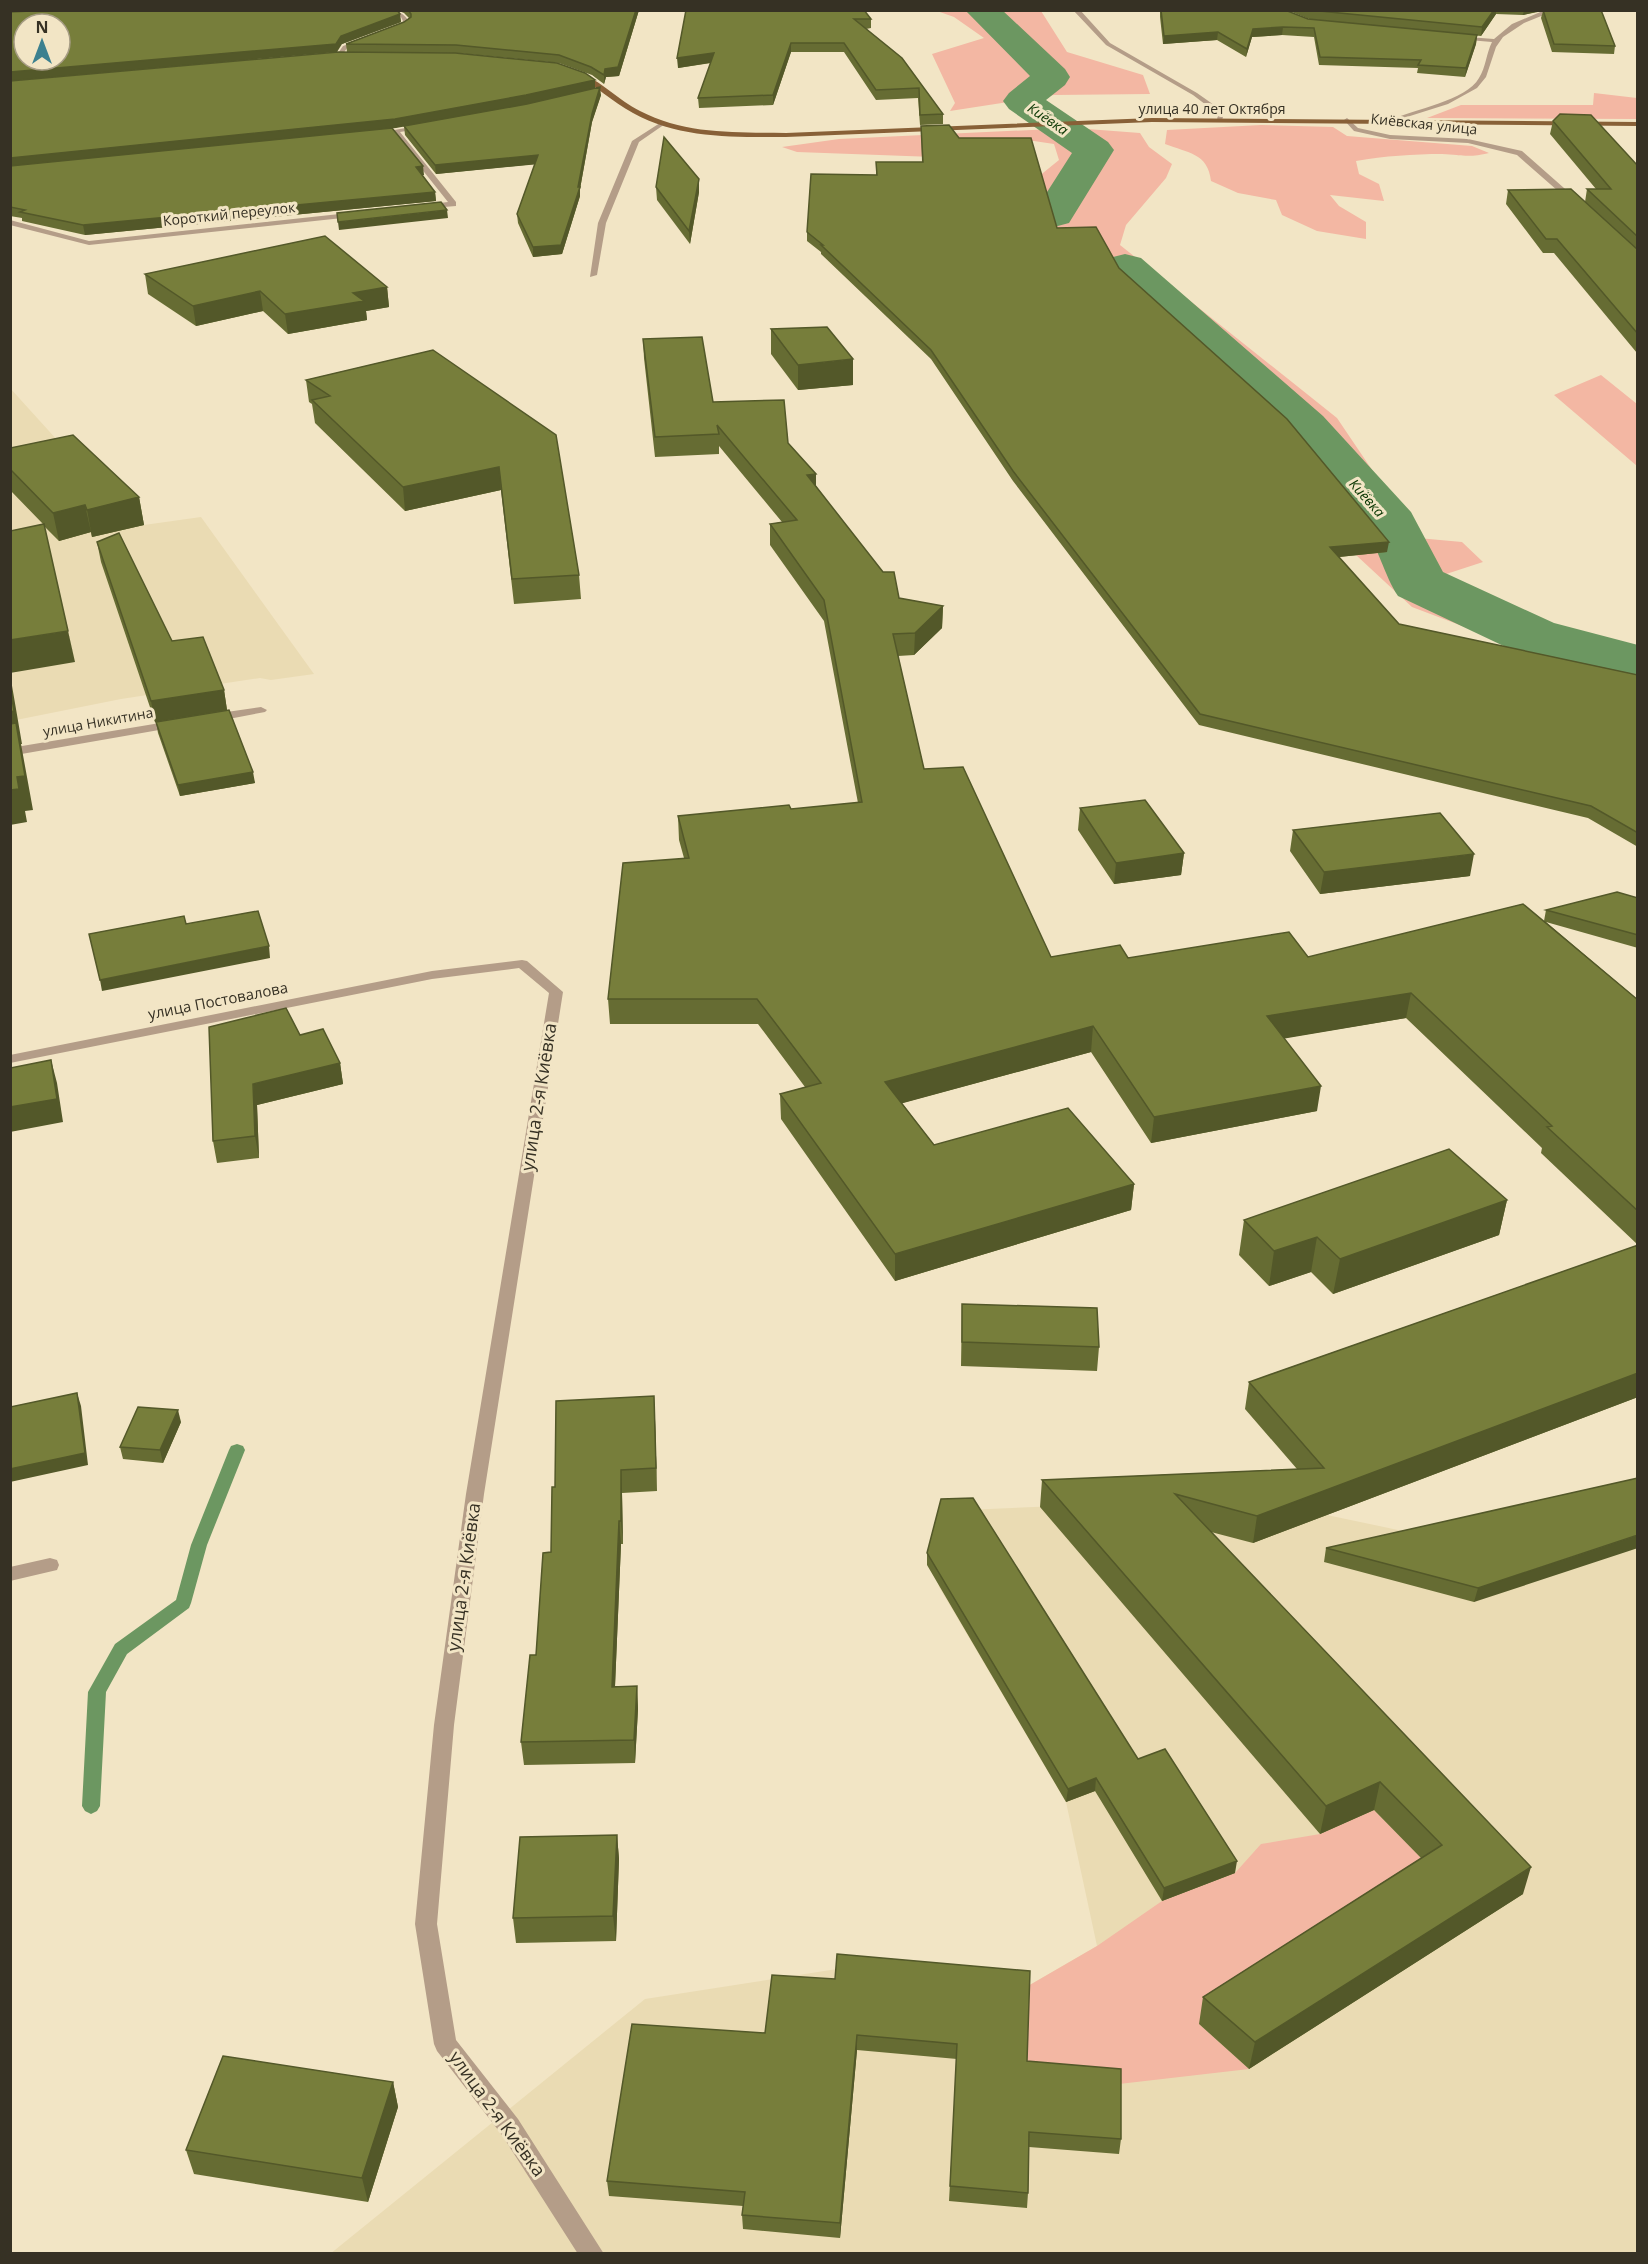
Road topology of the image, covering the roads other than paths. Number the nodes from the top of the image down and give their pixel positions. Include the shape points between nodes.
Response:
1 (389, 10) edge
2 (1076, 10) edge
3 (1553, 10) edge
4 (383, 34) edge
5 (1449, 36) edge
6 (373, 37) edge
7 (1496, 41) junction
8 (339, 56) junction
9 (349, 56) edge
10 (327, 57) edge
11 (569, 71) edge
12 (605, 90) junction
13 (589, 94) edge
14 (1220, 120) junction
15 (1347, 120) junction
16 (1393, 121) junction
17 (662, 124) junction
18 (1638, 124) edge
19 (429, 126) edge
20 (396, 132) junction
21 (361, 136) edge
22 (418, 208) edge
23 (372, 213) edge
24 (1587, 213) edge
25 (10, 222) edge
26 (593, 275) dead end
27 (261, 710) dead end
28 (10, 752) edge
29 (432, 975) joint
30 (10, 1059) edge
31 (50, 1565) dead end
32 (10, 1574) edge
33 (592, 2253) edge

1 - 4 street via 403,16 406,22
2 - 14 street via 1108,44 1195,94 1222,113
3 - 7 street via 1525,18
5 - 7 street
6 - 8 street via 345,47
7 - 16 street via 1487,70 1476,86
8 - 9 main road
8 - 10 main road
11 - 12 main road, улица 40 лет Октября via 589,78
12 - 13 street
12 - 17 main road, улица 40 лет Октября via 636,112
14 - 15 main road, улица 40 лет Октября
14 - 17 main road, улица 40 лет Октября via 786,135 689,132
15 - 16 main road, улица 40 лет Октября
15 - 24 street, Киёвская улица via 1356,130 1468,141 1518,153
16 - 18 main road, улица 40 лет Октября
17 - 26 street via 636,141 602,223
19 - 20 street
20 - 21 street
20 - 22 street via 453,204
23 - 25 street, Короткий переулок via 89,243
27 - 28 street, улица Никитина
29 - 30 street, улица Постовалова
29 - 33 street, улица 2-я Киёвка via 522,964 556,992 475,1494 444,1725 426,1924 445,2044 510,2127
31 - 32 street

